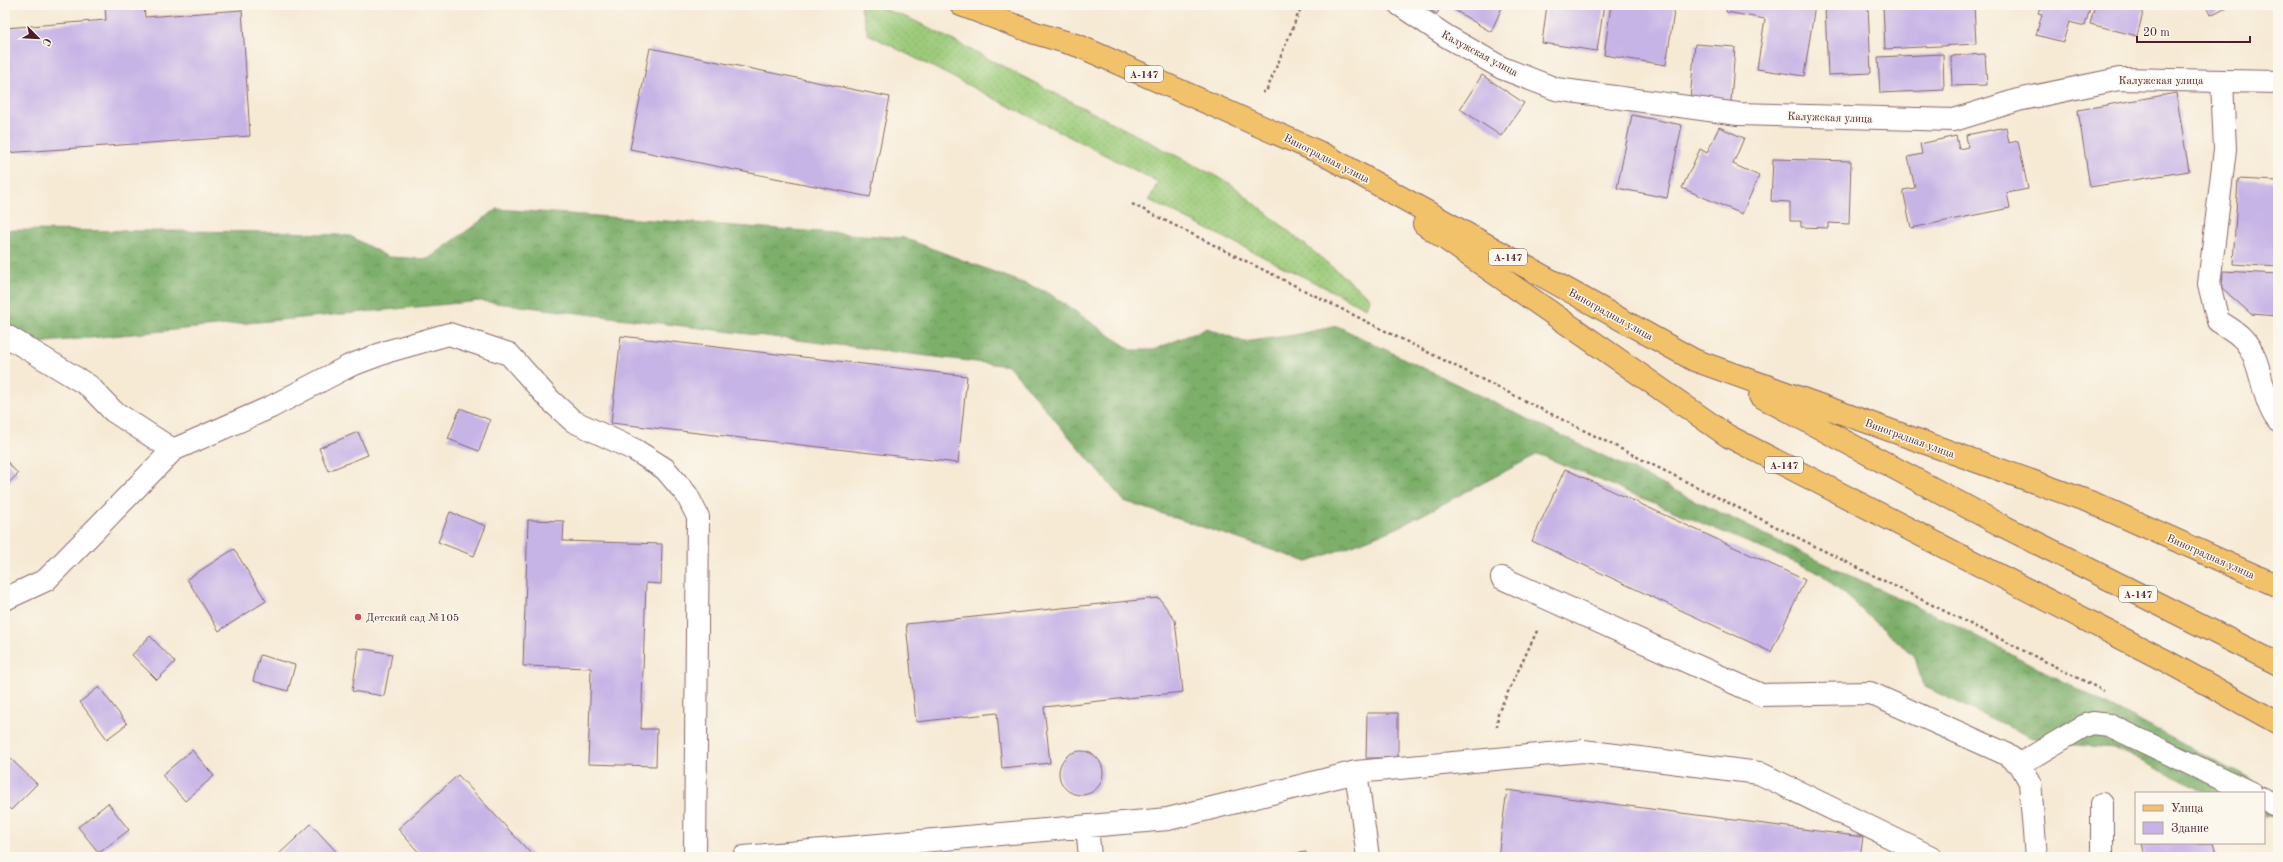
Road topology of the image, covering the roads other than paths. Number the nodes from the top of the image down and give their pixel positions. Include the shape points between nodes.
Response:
1 (961, 5) edge
2 (1400, 5) edge
3 (2222, 81) junction
4 (2278, 82) edge
5 (1323, 154) junction
6 (5, 335) edge
7 (1694, 360) junction
8 (2278, 421) edge
9 (173, 450) junction
10 (1502, 578) dead end
11 (2278, 586) edge
12 (5, 599) edge
13 (2278, 664) edge
14 (2278, 723) edge
15 (2020, 764) junction
16 (1356, 772) junction
17 (2249, 792) edge
18 (2265, 800) edge
19 (2102, 804) dead end
20 (2278, 806) edge
21 (1087, 826) junction
22 (820, 853) edge
23 (696, 857) edge
24 (744, 857) edge
25 (1090, 857) edge
26 (1368, 857) edge
27 (1931, 857) edge
28 (2036, 857) edge
29 (2102, 857) edge

1 - 5 main road, Виноградная улица / А-147 via 1035,33 1079,46
2 - 3 street, Калужская улица via 1446,36 1502,68 1556,89 1738,114 1954,120 2018,100 2119,79
3 - 4 street, Калужская улица
3 - 8 street via 2225,149 2209,284 2218,321 2243,338 2253,352 2270,410
5 - 7 main road, Виноградная улица / А-147
5 - 14 main road, А-147 via 1728,436 2159,657
6 - 9 street via 88,386 113,411
7 - 11 main road, Виноградная улица / А-147 via 2093,503
7 - 13 main road, А-147 via 1999,524
9 - 12 street via 46,580
9 - 23 street via 271,407 349,366 389,351 449,334 508,354 550,400 573,420 635,450 665,469 687,495 698,518
10 - 15 street via 1761,695 1870,693 2004,752
15 - 17 street via 2093,723 2109,725
15 - 28 street via 2030,782
16 - 21 street via 1168,819
16 - 26 street
16 - 27 street via 1583,751 1759,773
18 - 20 street
19 - 29 street
21 - 22 street
21 - 25 street
22 - 24 street

